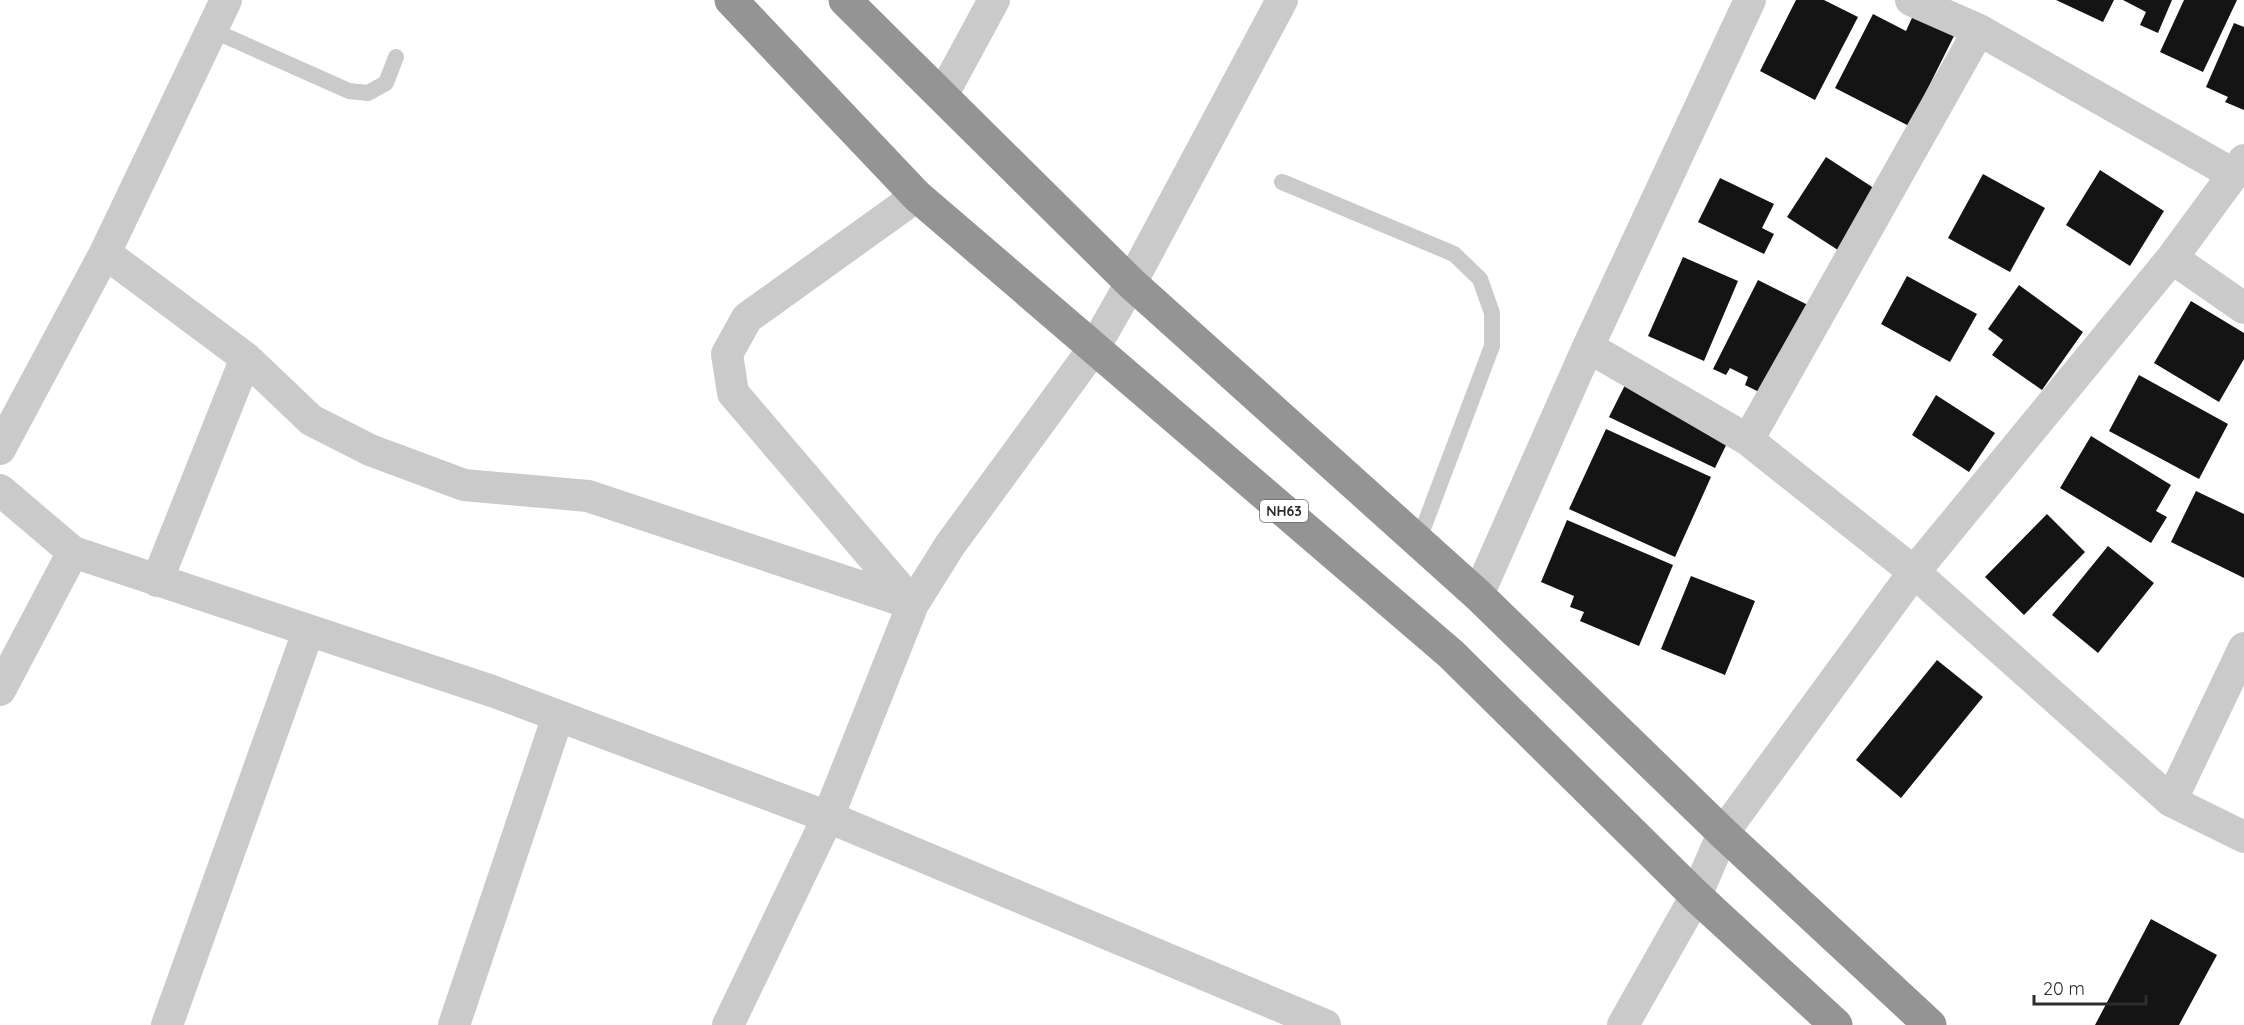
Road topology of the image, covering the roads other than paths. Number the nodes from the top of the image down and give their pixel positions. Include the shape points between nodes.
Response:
1 (226, 0) edge
2 (731, 0) edge
3 (844, 0) edge
4 (994, 0) edge
5 (1282, 0) edge
6 (1750, 0) edge
7 (1911, 0) edge
8 (212, 30) junction
9 (1979, 30) junction
10 (396, 57) dead end
11 (942, 96) junction
12 (2238, 167) edge
13 (1282, 182) dead end
14 (917, 196) junction
15 (105, 253) junction
16 (2172, 258) junction
17 (1131, 283) junction
18 (2244, 308) edge
19 (1588, 347) junction
20 (1094, 348) junction
21 (246, 358) junction
22 (1748, 440) junction
23 (0, 449) edge
24 (0, 490) edge
25 (1418, 542) junction
26 (73, 552) junction
27 (1914, 572) junction
28 (157, 581) junction
29 (1478, 595) junction
30 (913, 604) junction
31 (309, 632) junction
32 (2244, 648) edge
33 (0, 690) edge
34 (558, 716) junction
35 (2170, 801) junction
36 (828, 817) junction
37 (1723, 833) junction
38 (2244, 837) edge
39 (1696, 896) junction
40 (167, 1025) edge
41 (454, 1025) edge
42 (728, 1025) edge
43 (1325, 1025) edge
44 (1623, 1025) edge
45 (1836, 1025) edge
46 (1930, 1025) edge

1 - 8 street
2 - 14 highway, NH63
3 - 11 highway
4 - 11 street
5 - 17 street
6 - 19 street
7 - 9 street
8 - 10 lane via 349,91 368,93 386,83
8 - 15 street
9 - 12 street
9 - 22 street
11 - 17 highway
12 - 16 street
13 - 25 lane via 1454,254 1480,279 1492,313 1492,346
14 - 20 highway, NH63
14 - 30 street via 747,318 727,354 733,393
15 - 21 street
15 - 23 street
16 - 18 street
16 - 27 street
17 - 20 street
17 - 25 highway
19 - 22 street
19 - 29 street
20 - 30 street via 950,545
20 - 39 highway, NH63 via 1451,654
21 - 28 street
21 - 30 street via 312,420 370,450 464,485 588,496
22 - 27 street
24 - 26 street
25 - 29 highway
26 - 28 street
26 - 33 street
27 - 35 street
27 - 37 street
28 - 31 street
29 - 37 highway
30 - 36 street
31 - 34 street
31 - 40 street
32 - 35 street
34 - 36 street
34 - 41 street
35 - 38 street
36 - 42 street
36 - 43 street
37 - 39 street
37 - 46 highway
39 - 44 street
39 - 45 highway, NH63

